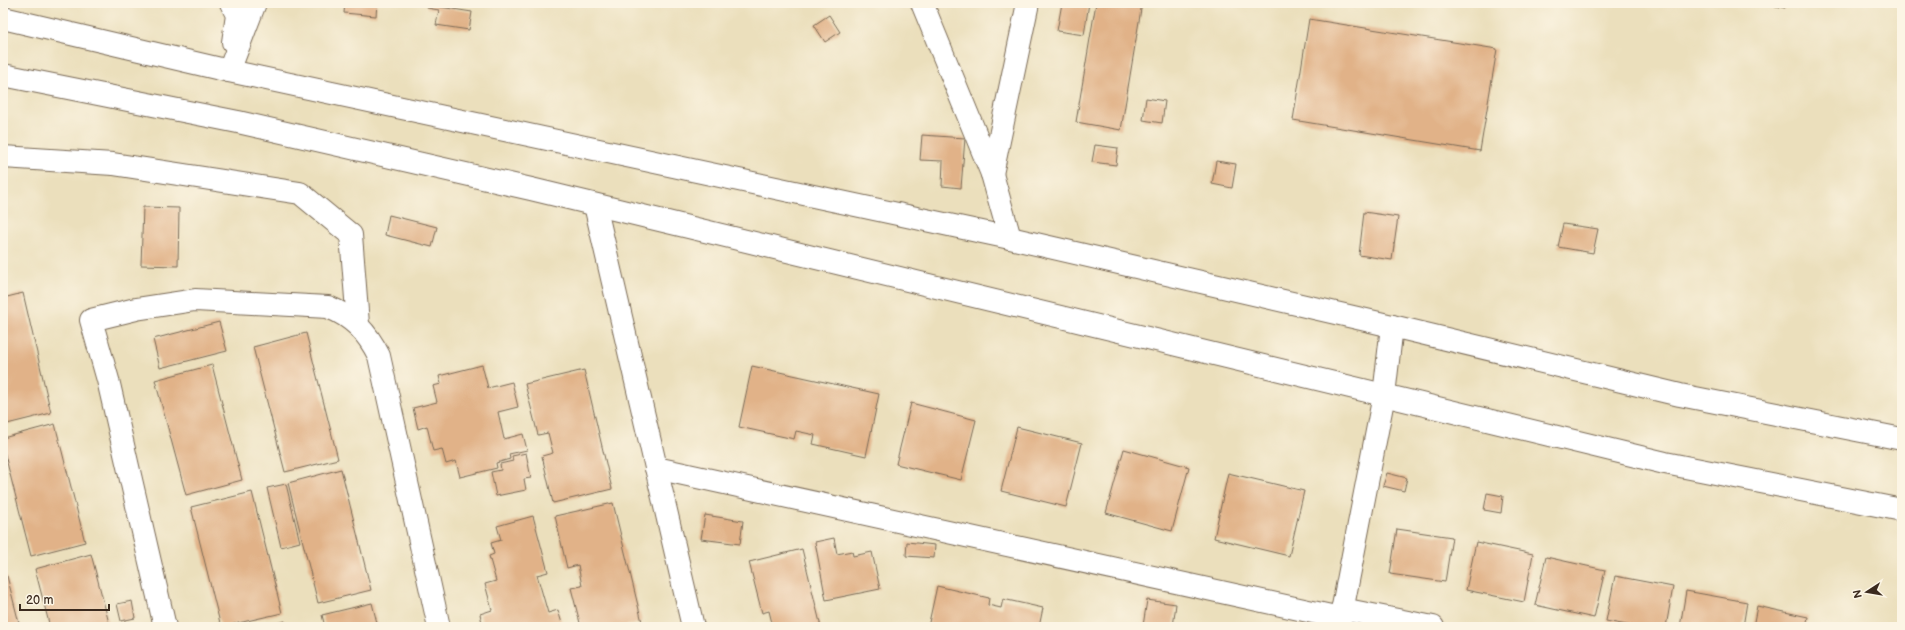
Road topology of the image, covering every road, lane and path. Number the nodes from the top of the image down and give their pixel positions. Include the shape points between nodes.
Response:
1 (231, 3) edge
2 (255, 3) edge
3 (922, 3) edge
4 (1028, 3) edge
5 (3, 18) edge
6 (229, 71) junction
7 (3, 75) edge
8 (3, 157) edge
9 (992, 174) junction
10 (595, 205) junction
11 (1010, 238) junction
12 (358, 324) junction
13 (1392, 326) junction
14 (1384, 395) junction
15 (1902, 439) edge
16 (656, 468) junction
17 (1902, 510) edge
18 (1340, 618) edge
19 (165, 627) edge
20 (439, 627) edge
21 (693, 627) edge
22 (1433, 627) edge

1 - 6 main road via 237,15
2 - 6 main road
3 - 9 main road
4 - 9 main road
5 - 6 main road
6 - 11 main road
7 - 10 main road via 238,122
8 - 12 main road via 113,164 300,193 351,236
9 - 11 main road
10 - 14 main road
10 - 16 main road
11 - 13 main road
12 - 19 main road via 328,307 195,300 136,309 91,320 108,380
12 - 20 main road via 371,340 379,356
13 - 14 main road
13 - 15 main road via 1680,395
14 - 17 main road via 1665,463
14 - 18 main road
16 - 18 main road
16 - 21 main road
18 - 22 main road

